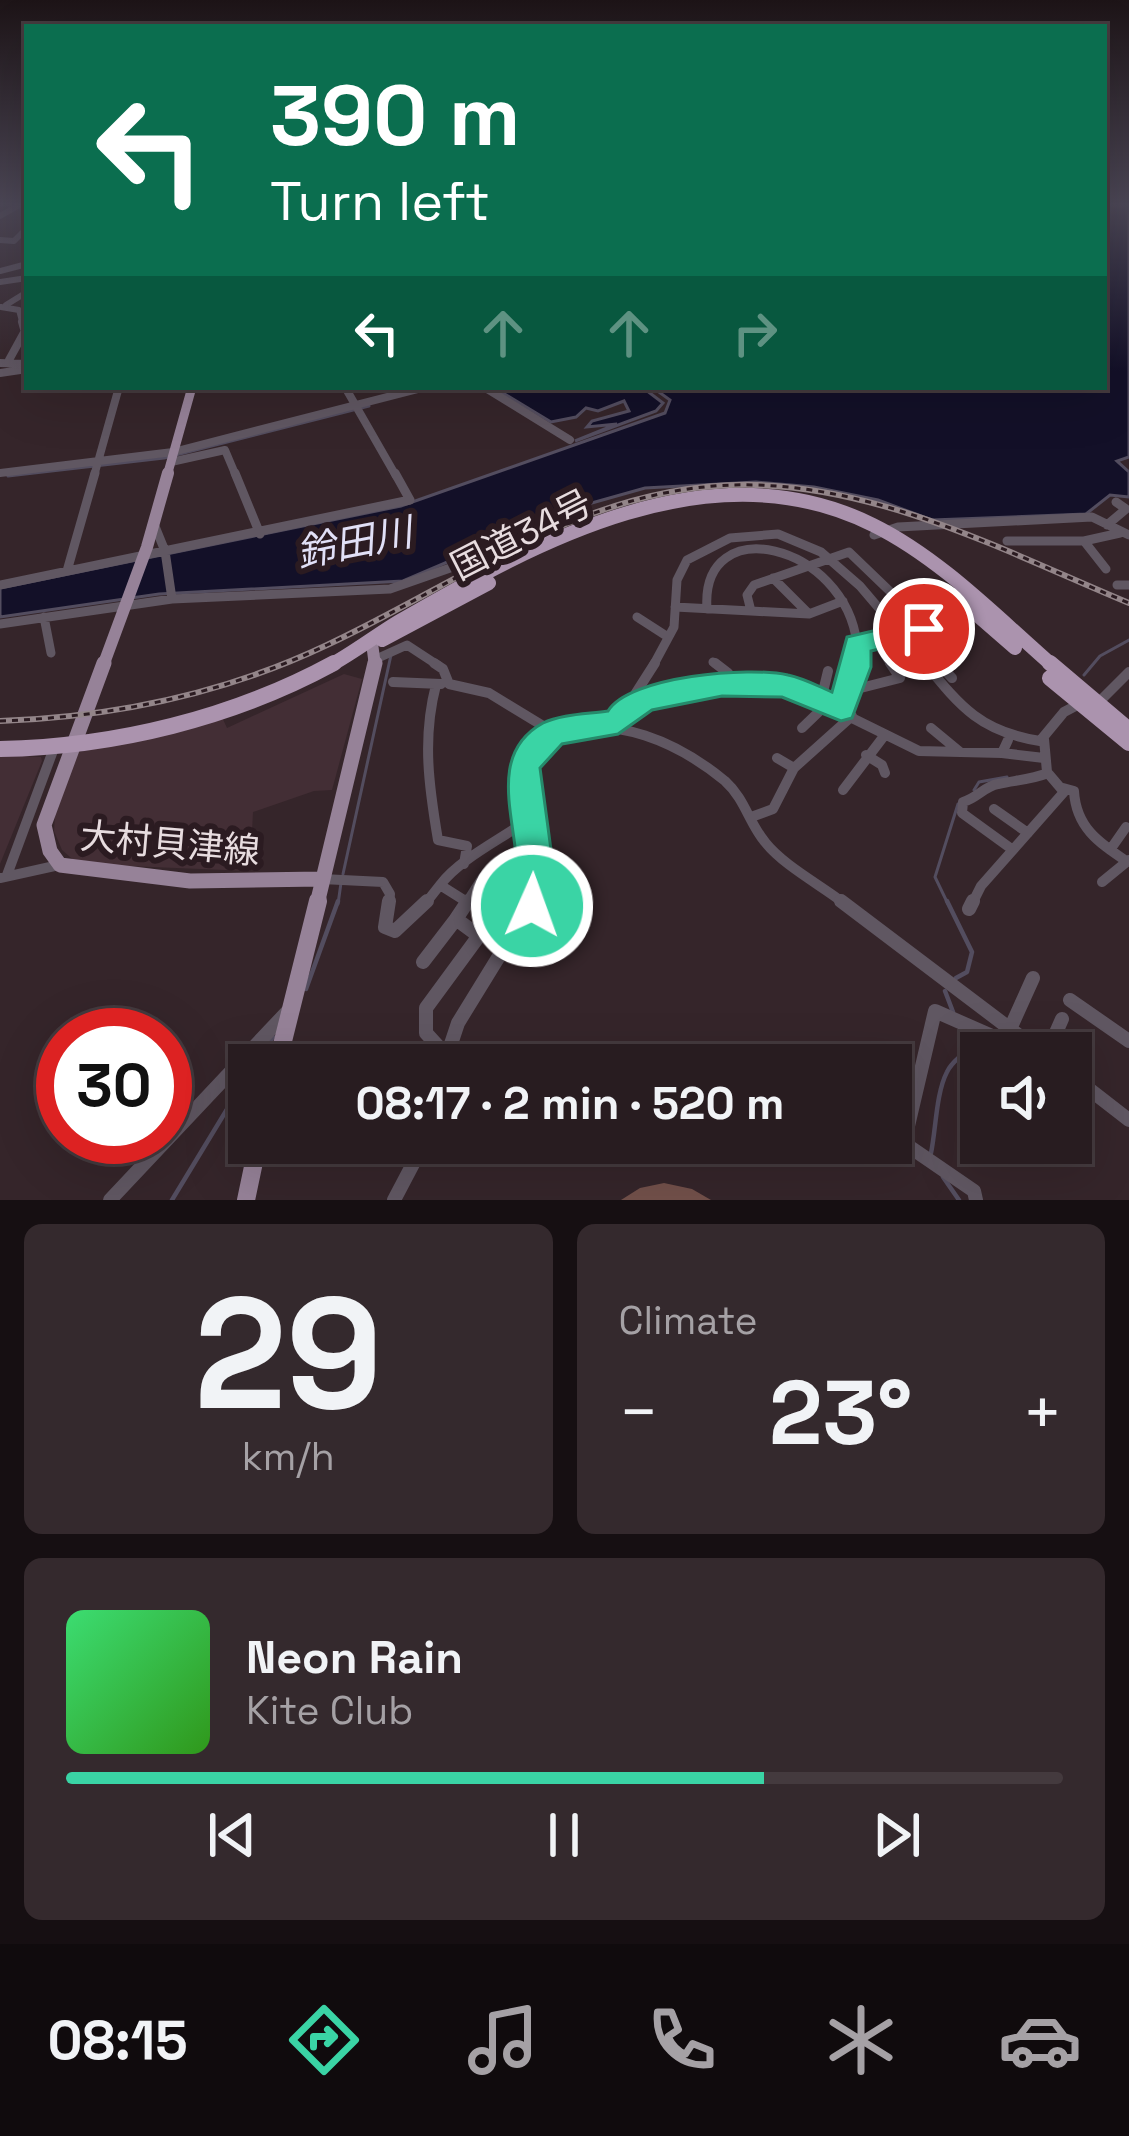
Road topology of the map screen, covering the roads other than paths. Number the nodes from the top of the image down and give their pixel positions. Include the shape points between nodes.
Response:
1 (1, 308) edge
2 (24, 323) edge
3 (24, 331) edge
4 (4, 361) edge
5 (117, 390) edge
6 (191, 390) edge
7 (347, 390) edge
8 (416, 390) edge
9 (489, 390) edge
10 (358, 408) junction
11 (570, 440) dead end
12 (172, 456) junction
13 (97, 464) junction
14 (0, 473) edge
15 (1117, 502) dead end
16 (154, 524) junction
17 (1108, 525) junction
18 (879, 533) junction
19 (260, 534) junction
20 (1127, 534) edge
21 (1007, 541) dead end
22 (1084, 541) junction
23 (165, 552) junction
24 (143, 554) junction
25 (829, 558) junction
26 (473, 560) dead end
27 (808, 566) junction
28 (1106, 569) dead end
29 (67, 571) junction
30 (773, 578) junction
31 (0, 585) edge
32 (866, 594) junction
33 (171, 597) junction
34 (844, 602) junction
35 (675, 607) junction
36 (706, 609) junction
37 (751, 611) junction
38 (809, 614) junction
39 (44, 617) junction
40 (637, 617) dead end
41 (0, 624) edge
42 (926, 628) junction
43 (903, 635) junction
44 (668, 638) junction
45 (876, 641) junction
46 (857, 644) junction
47 (378, 652) junction
48 (51, 653) dead end
49 (713, 662) dead end
50 (829, 671) dead end
51 (1129, 672) edge
52 (952, 678) dead end
53 (393, 682) dead end
54 (441, 683) junction
55 (722, 684) junction
56 (1124, 688) edge
57 (849, 692) junction
58 (824, 701) junction
59 (1089, 702) junction
60 (847, 713) junction
61 (622, 715) junction
62 (802, 728) dead end
63 (931, 728) dead end
64 (1129, 730) edge
65 (638, 732) junction
66 (553, 733) junction
67 (884, 736) junction
68 (1044, 739) junction
69 (1008, 740) junction
70 (1129, 743) edge
71 (631, 745) dead end
72 (54, 748) junction
73 (0, 749) edge
74 (960, 752) junction
75 (1002, 753) junction
76 (814, 754) junction
77 (866, 755) junction
78 (777, 758) dead end
79 (1044, 758) junction
80 (828, 762) dead end
81 (794, 768) junction
82 (885, 773) dead end
83 (1048, 773) junction
84 (1063, 788) junction
85 (843, 790) dead end
86 (994, 809) dead end
87 (754, 816) junction
88 (529, 819) junction
89 (1126, 827) dead end
90 (1028, 833) junction
91 (1013, 850) junction
92 (1110, 850) junction
93 (1127, 861) edge
94 (464, 864) junction
95 (60, 865) junction
96 (4, 877) edge
97 (484, 878) dead end
98 (334, 880) junction
99 (1102, 882) dead end
100 (440, 885) junction
101 (467, 902) junction
102 (969, 909) dead end
103 (456, 919) junction
104 (518, 931) junction
105 (479, 936) junction
106 (423, 962) dead end
107 (1033, 978) dead end
108 (1070, 1000) dead end
109 (294, 1005) junction
110 (1062, 1019) dead end
111 (1010, 1029) junction
112 (983, 1032) edge
113 (1014, 1032) edge
114 (1055, 1032) edge
115 (1129, 1041) edge
116 (284, 1044) edge
117 (434, 1044) edge
118 (454, 1044) edge
119 (1092, 1092) edge
120 (1129, 1120) edge
121 (254, 1164) edge
122 (413, 1164) edge
123 (112, 1199) edge
124 (246, 1200) edge
125 (394, 1200) edge
126 (976, 1200) edge

1 - 2 street via 19,310
3 - 4 street
5 - 13 street
6 - 12 main road, 大村貝津線
7 - 10 street
8 - 10 street
9 - 11 street
10 - 12 street
10 - 19 street via 413,498
12 - 13 street
12 - 16 main road, 大村貝津線
12 - 19 street via 225,450
13 - 14 street
13 - 29 street
15 - 17 street via 1126,509
16 - 23 street
16 - 24 main road, 大村貝津線
17 - 18 street via 1092,518
17 - 20 street
18 - 47 highway, 国道34号 via 755,502 639,513 586,530 389,638
18 - 59 highway, 国道34号
19 - 23 street
20 - 22 street
21 - 22 street
22 - 28 street
23 - 24 street
23 - 33 street
24 - 29 street
24 - 95 main road, 大村貝津線 via 44,825
25 - 27 street
25 - 32 street
25 - 35 street via 785,534 741,534 684,562
25 - 42 street via 849,552
26 - 33 street via 400,587
27 - 30 street
27 - 34 street
27 - 36 street via 769,548 723,562 708,574
29 - 31 street
30 - 37 street via 749,589
30 - 38 street
32 - 34 street
32 - 43 street
33 - 39 street
34 - 38 street
34 - 46 street
35 - 36 street
35 - 44 street
36 - 37 street
37 - 38 street
39 - 41 street
39 - 48 street
40 - 44 street
42 - 43 street
42 - 52 street via 917,640
43 - 45 street
43 - 69 street
44 - 61 street
45 - 46 street
45 - 57 street via 900,678
46 - 57 street
47 - 54 street via 419,650 443,669
47 - 72 highway, 国道34号 via 235,704
47 - 98 main road
49 - 55 street via 728,673
50 - 58 street
51 - 56 street
53 - 54 street
54 - 66 street via 489,693
54 - 94 street via 424,722 427,775 438,840 467,846
55 - 58 street via 785,686
55 - 61 street via 659,696
56 - 59 street
57 - 60 street
58 - 60 street
58 - 62 street
59 - 64 highway, 国道34号
59 - 68 street via 1064,712
59 - 70 highway, 国道34号
60 - 67 street
60 - 76 street
61 - 65 street
61 - 66 street
63 - 74 street
65 - 71 street
65 - 87 street via 741,793
66 - 88 street via 527,756
67 - 74 street via 920,751
67 - 77 street
68 - 69 street
68 - 79 street
69 - 75 street
72 - 73 highway, 国道34号
72 - 96 street
74 - 75 street
75 - 79 street
76 - 80 street
76 - 81 street
77 - 82 street
77 - 85 street
78 - 81 street
79 - 83 street
81 - 87 street via 773,809
83 - 84 street
83 - 91 street via 992,784 963,802 962,813
84 - 90 street
84 - 92 street via 1074,791 1083,829
86 - 90 street
87 - 111 street via 764,842 791,865
88 - 94 street
88 - 104 street via 538,887
89 - 92 street
90 - 91 street
91 - 102 street
92 - 93 street
93 - 99 street
94 - 100 street
95 - 96 street
95 - 98 main road, 大村貝津線 via 241,884
97 - 101 street
98 - 100 street via 383,882 390,894 385,927 395,931
98 - 109 main road
100 - 101 street
101 - 103 street
103 - 105 street
103 - 106 street
104 - 105 street via 496,914
104 - 118 street
105 - 117 street via 426,1008
107 - 111 street
108 - 115 street
109 - 116 main road
109 - 123 street
110 - 114 street
111 - 113 street
112 - 126 street via 935,1011 904,1143
119 - 120 street
121 - 124 main road
122 - 125 street

